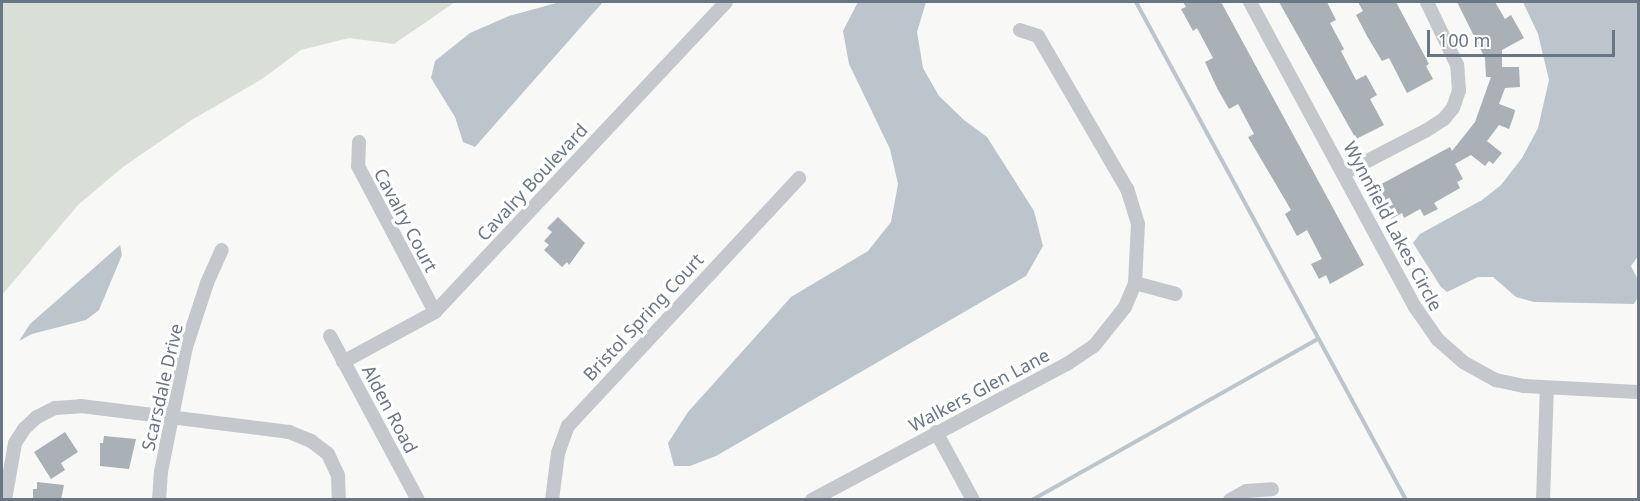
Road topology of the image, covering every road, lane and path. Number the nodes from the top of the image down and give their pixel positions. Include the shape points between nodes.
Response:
1 (726, 2) edge
2 (1250, 2) edge
3 (1427, 2) edge
4 (1020, 30) dead end
5 (359, 142) dead end
6 (1344, 173) junction
7 (799, 178) dead end
8 (222, 250) dead end
9 (1135, 283) junction
10 (1176, 294) dead end
11 (435, 312) junction
12 (330, 336) dead end
13 (344, 362) junction
14 (1547, 388) junction
15 (1638, 392) edge
16 (173, 418) junction
17 (936, 432) junction
18 (1272, 489) dead end
19 (5, 500) edge
20 (159, 500) edge
21 (339, 500) edge
22 (418, 500) edge
23 (552, 500) edge
24 (812, 500) edge
25 (973, 500) edge
26 (1230, 500) edge
27 (1543, 500) edge

1 - 11 street, Cavalry Boulevard
2 - 6 street, Wynnfield Lakes Circle
3 - 6 street via 1457,65 1459,91 1453,108 1436,125
4 - 9 street via 1038,36 1127,189 1138,224
5 - 11 street, Cavalry Court via 358,166
6 - 14 street, Wynnfield Lakes Circle via 1415,307 1437,339 1463,362 1490,378
7 - 23 street, Bristol Spring Court via 568,426 558,453
8 - 16 street, Scarsdale Drive via 186,347
9 - 10 street
9 - 17 street, Walkers Glen Lane via 1125,307 1094,346
11 - 13 street, Cavalry Boulevard
12 - 13 street, Alden Road
13 - 22 street, Alden Road
14 - 15 street, Wynnfield Lakes Circle
14 - 27 street
16 - 19 street via 81,406 55,408 37,417 15,443
16 - 20 street, Scarsdale Drive
16 - 21 street via 289,432 311,441 328,454 338,475
17 - 24 street, Walkers Glen Lane
17 - 25 street
18 - 26 street via 1246,491

